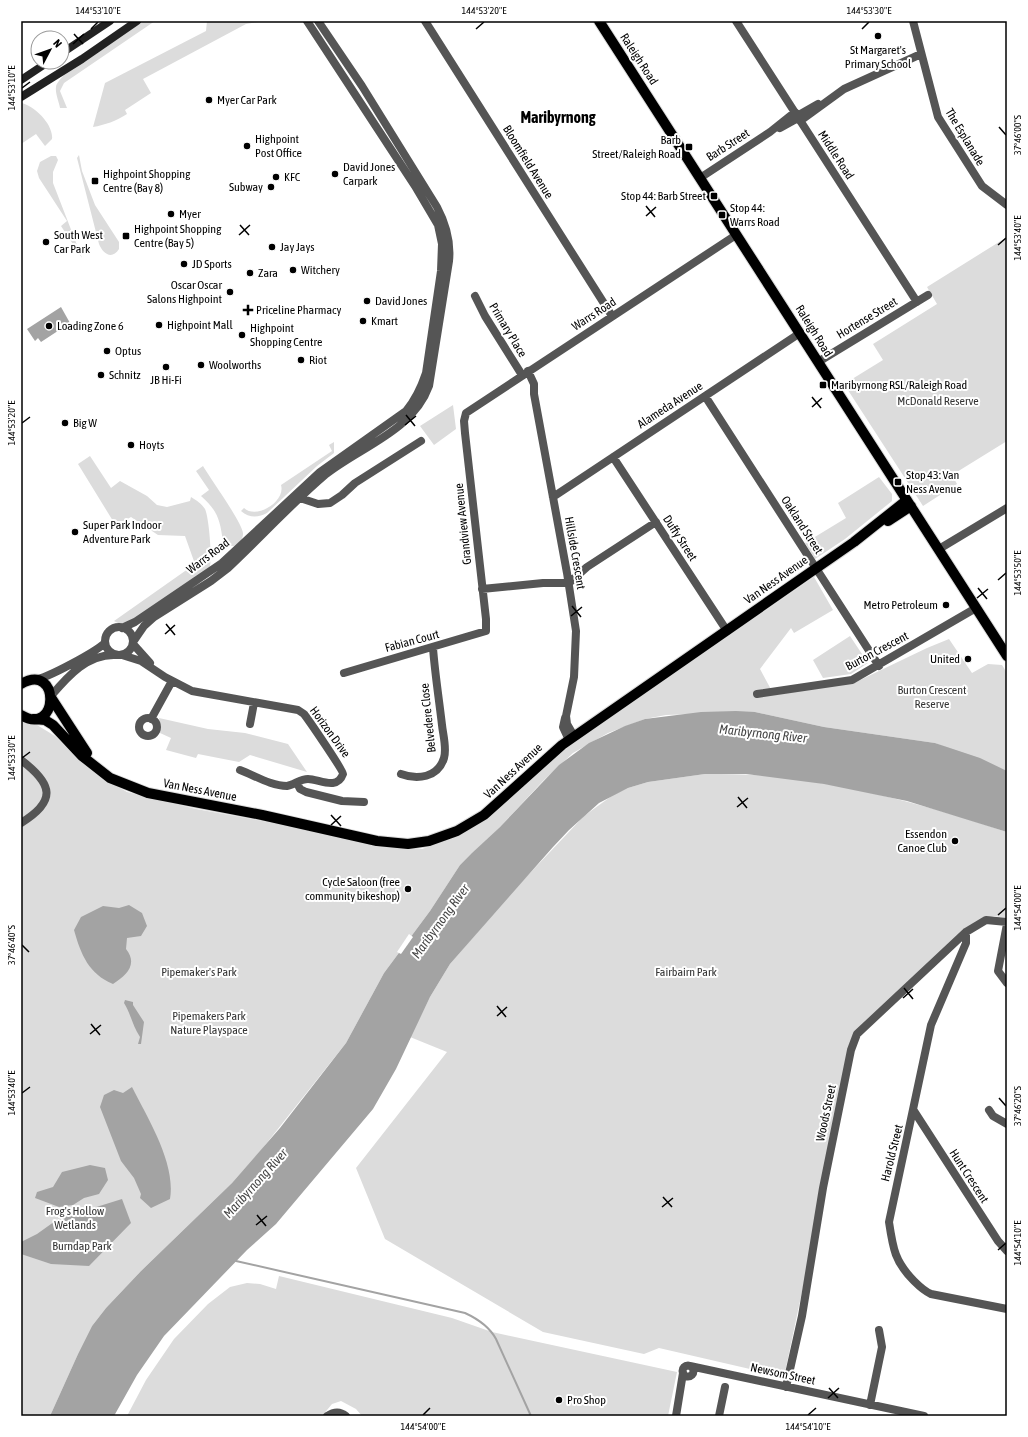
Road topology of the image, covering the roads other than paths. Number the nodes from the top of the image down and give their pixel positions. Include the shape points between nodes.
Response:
1 (110, 21) edge
2 (138, 21) edge
3 (307, 21) edge
4 (318, 21) edge
5 (424, 21) edge
6 (599, 21) edge
7 (736, 21) edge
8 (913, 21) edge
9 (70, 48) edge
10 (921, 54) junction
11 (36, 70) edge
12 (25, 77) edge
13 (36, 88) junction
14 (21, 97) edge
15 (798, 117) junction
16 (700, 178) junction
17 (1007, 205) edge
18 (736, 234) junction
19 (928, 295) dead end
20 (475, 296) dead end
21 (917, 302) junction
22 (612, 316) junction
23 (800, 333) junction
24 (818, 362) junction
25 (524, 374) junction
26 (705, 396) junction
27 (466, 413) joint
28 (421, 442) dead end
29 (613, 457) junction
30 (297, 497) junction
31 (553, 497) junction
32 (909, 503) junction
33 (1007, 508) edge
34 (656, 522) junction
35 (939, 549) junction
36 (816, 568) junction
37 (568, 577) junction
38 (482, 589) junction
39 (976, 608) junction
40 (122, 628) junction
41 (486, 631) joint
42 (726, 631) junction
43 (106, 643) junction
44 (133, 643) junction
45 (433, 648) junction
46 (1005, 649) edge
47 (120, 655) junction
48 (879, 666) junction
49 (344, 673) dead end
50 (27, 680) edge
51 (172, 681) junction
52 (757, 694) dead end
53 (52, 698) junction
54 (254, 703) junction
55 (26, 719) edge
56 (151, 719) dead end
57 (250, 724) dead end
58 (572, 738) junction
59 (21, 760) edge
60 (240, 770) dead end
61 (401, 774) dead end
62 (294, 784) junction
63 (137, 789) junction
64 (364, 802) dead end
65 (21, 823) edge
66 (1007, 923) edge
67 (966, 932) junction
68 (1007, 983) edge
69 (989, 1110) dead end
70 (914, 1112) junction
71 (1007, 1124) edge
72 (1007, 1251) edge
73 (1007, 1309) edge
74 (879, 1330) dead end
75 (708, 1370) junction
76 (689, 1375) junction
77 (725, 1387) dead end
78 (786, 1387) junction
79 (870, 1405) junction
80 (895, 1413) edge
81 (330, 1414) edge
82 (346, 1416) edge
83 (676, 1416) edge
84 (719, 1416) edge
85 (924, 1416) edge

1 - 9 street
2 - 13 street
3 - 30 street via 431,211 440,234 442,255 426,372 417,398 398,418 328,464
4 - 30 street via 437,207 448,233 450,253 431,380 423,400 405,421 329,472
5 - 22 street, Bloomfield Avenue
6 - 16 main road, Raleigh Road
7 - 15 street, Middle Road
8 - 10 street, The Esplanade
10 - 15 street, Barb Street via 856,83
10 - 17 street, The Esplanade via 938,117 982,186
11 - 12 street
12 - 13 street
13 - 14 street
15 - 16 street, Barb Street via 770,132
15 - 21 street, Middle Road
16 - 18 main road, Raleigh Road
18 - 22 street, Warrs Road
18 - 23 main road, Raleigh Road
19 - 21 street, Hortense Street
20 - 25 street, Primary Place via 485,316
21 - 24 street, Hortense Street
22 - 25 street, Warrs Road
23 - 24 main road, Raleigh Road
23 - 26 street, Alameda Avenue
24 - 32 main road, Raleigh Road
25 - 27 street, Warrs Road
25 - 31 street, Hillside Crescent via 534,384
26 - 29 street, Alameda Avenue
26 - 36 street, Oakland Street
27 - 38 street, Grandview Avenue via 464,421
28 - 30 street via 355,483 330,503 318,504
29 - 31 street, Alameda Avenue
29 - 34 street, Duffy Street
30 - 40 street, Warrs Road via 222,563 135,622
30 - 44 street, Warrs Road via 228,568 149,621
31 - 37 street, Hillside Crescent
32 - 35 main road, Raleigh Road
32 - 36 main road, Van Ness Avenue
33 - 35 street
34 - 37 street
34 - 42 street, Duffy Street
35 - 39 main road, Raleigh Road
36 - 42 main road, Van Ness Avenue
36 - 48 street, Oakland Street
37 - 38 street via 543,583
37 - 58 street, Hillside Crescent via 576,638 574,677 566,716
38 - 41 street, Grandview Avenue
39 - 46 main road, Raleigh Road
39 - 48 street, Burton Crescent
40 - 43 street via 111,630
40 - 44 street via 130,633
41 - 45 street, Fabian Court
42 - 58 main road, Van Ness Avenue
43 - 47 street via 109,651
43 - 50 street via 49,675
44 - 47 street via 129,651
44 - 51 street, Horizon Drive via 153,666
45 - 49 street, Fabian Court
45 - 61 street, Belvedere Close via 444,760 426,777
47 - 51 street, Horizon Drive via 141,661
47 - 53 street via 102,656 83,665 64,681
48 - 52 street, Burton Crescent via 852,680
50 - 53 main road, Van Ness Avenue via 43,683
51 - 54 street, Horizon Drive via 192,692
51 - 56 street
53 - 55 main road via 47,713
53 - 63 main road, Van Ness Avenue via 70,730 89,756 111,774
54 - 57 street
54 - 62 street, Horizon Drive via 293,708 302,712 343,770 342,778 332,783 306,779
55 - 63 main road, Van Ness Avenue via 50,722 100,772
58 - 63 main road, Van Ness Avenue via 547,756 484,815 456,832 418,843 377,841 262,815 165,798
59 - 65 street via 39,775 47,792 38,812
60 - 62 street, Horizon Drive via 273,783
62 - 64 street, Horizon Drive via 303,791 342,801
66 - 67 street, Woods Street via 986,920
66 - 68 street via 998,971
67 - 70 street, Harold Street via 966,943 931,1025
67 - 78 street, Woods Street via 857,1034 851,1050 823,1188 802,1316
69 - 71 street via 993,1116
70 - 72 street, Hunt Crescent
70 - 73 street, Harold Street via 890,1215 892,1241 898,1263 926,1292
74 - 79 street via 882,1347
75 - 76 street, Newsom Street
75 - 76 street, Newsom Street via 685,1366
75 - 78 street, Newsom Street
76 - 83 street via 681,1392
77 - 84 street
78 - 79 street, Newsom Street
79 - 80 street, Newsom Street
80 - 85 street, Newsom Street
81 - 82 street via 343,1413

